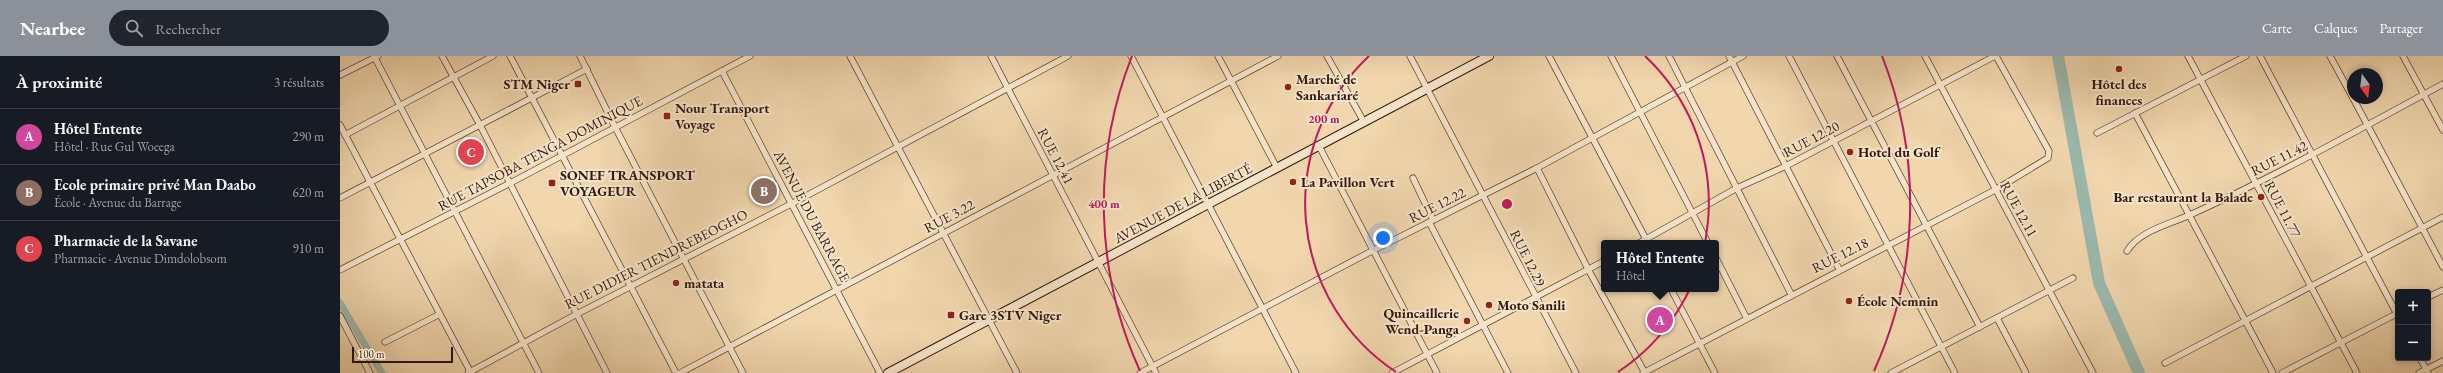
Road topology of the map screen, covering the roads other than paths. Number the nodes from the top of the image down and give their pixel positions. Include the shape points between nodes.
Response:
1 (442, 56) edge
2 (493, 56) edge
3 (510, 56) edge
4 (580, 56) edge
5 (750, 56) edge
6 (850, 56) edge
7 (990, 56) edge
8 (1068, 56) edge
9 (1131, 56) edge
10 (1218, 56) edge
11 (1278, 56) edge
12 (1327, 56) edge
13 (1410, 56) edge
14 (1489, 56) edge
15 (1549, 56) edge
16 (1611, 56) edge
17 (1669, 56) edge
18 (1729, 56) edge
19 (1743, 56) edge
20 (1789, 56) edge
21 (1837, 56) edge
22 (1925, 56) edge
23 (1996, 56) edge
24 (2188, 56) edge
25 (2246, 56) edge
26 (2260, 56) edge
27 (2330, 56) edge
28 (2403, 56) edge
29 (376, 57) edge
30 (1732, 62) junction
31 (587, 69) junction
32 (722, 71) junction
33 (340, 75) edge
34 (453, 77) junction
35 (2200, 79) junction
36 (1231, 81) junction
37 (2443, 84) edge
38 (1940, 86) junction
39 (1686, 87) junction
40 (2347, 87) edge
41 (1006, 88) junction
42 (1428, 89) junction
43 (2424, 94) junction
44 (532, 96) junction
45 (2356, 104) edge
46 (398, 106) junction
47 (1641, 112) junction
48 (2135, 113) junction
49 (1162, 117) junction
50 (1872, 121) junction
51 (1364, 122) junction
52 (2368, 124) junction
53 (340, 125) edge
54 (480, 125) junction
55 (615, 127) junction
56 (2443, 130) edge
57 (2097, 133) dead end
58 (344, 135) junction
59 (1593, 138) junction
60 (1834, 140) junction
61 (897, 145) junction
62 (1319, 146) junction
63 (426, 154) junction
64 (2312, 154) junction
65 (561, 156) junction
66 (1786, 166) junction
67 (1277, 168) junction
68 (1537, 168) junction
69 (1053, 175) junction
70 (1413, 178) dead end
71 (372, 182) junction
72 (509, 183) junction
73 (2256, 183) junction
74 (1737, 188) junction
75 (1995, 190) junction
76 (1483, 195) junction
77 (340, 198) edge
78 (791, 204) junction
79 (1209, 205) junction
80 (455, 211) junction
81 (1693, 212) junction
82 (2190, 215) junction
83 (2443, 217) edge
84 (1431, 221) junction
85 (1926, 226) junction
86 (2422, 228) junction
87 (944, 232) junction
88 (400, 239) junction
89 (1646, 240) edge
90 (1649, 240) edge
91 (1707, 240) edge
92 (1890, 244) junction
93 (1372, 251) junction
94 (2127, 251) dead end
95 (2366, 256) junction
96 (684, 258) junction
97 (1097, 262) junction
98 (1601, 262) edge
99 (1719, 264) edge
100 (2443, 268) edge
101 (1588, 269) junction
102 (1839, 269) junction
103 (340, 270) edge
104 (2074, 278) dead end
105 (630, 286) junction
106 (2311, 286) junction
107 (838, 289) junction
108 (2050, 290) junction
109 (2443, 290) edge
110 (1673, 292) edge
111 (1791, 294) junction
112 (2431, 296) edge
113 (1536, 298) junction
114 (1263, 308) junction
115 (2395, 309) edge
116 (440, 314) junction
117 (577, 314) junction
118 (2395, 315) edge
119 (340, 316) edge
120 (1746, 317) junction
121 (1997, 318) junction
122 (2246, 319) junction
123 (988, 321) junction
124 (1483, 324) junction
125 (1980, 327) junction
126 (385, 342) dead end
127 (2341, 342) junction
128 (523, 343) junction
129 (1699, 343) junction
130 (729, 347) junction
131 (1942, 347) junction
132 (1427, 355) junction
133 (2422, 361) edge
134 (2443, 361) edge
135 (2165, 363) dead end
136 (1152, 367) junction
137 (2427, 371) edge
138 (370, 373) edge
139 (470, 373) edge
140 (539, 373) edge
141 (607, 373) edge
142 (676, 373) edge
143 (680, 373) edge
144 (743, 373) edge
145 (880, 373) edge
146 (888, 373) edge
147 (1017, 373) edge
148 (1140, 373) edge
149 (1156, 373) edge
150 (1296, 373) edge
151 (1392, 373) edge
152 (1437, 373) edge
153 (1508, 373) edge
154 (1576, 373) edge
155 (1644, 373) edge
156 (1715, 373) edge
157 (1892, 373) edge
158 (1955, 373) edge
159 (2026, 373) edge
160 (2093, 373) edge
161 (2273, 373) edge
162 (2282, 373) edge
163 (2357, 373) edge
164 (2419, 373) edge

1 - 34 street
2 - 34 street
3 - 44 street
4 - 31 street
5 - 32 street, RUE TAPSOBA TENGA DOMINIQUE
6 - 61 street
7 - 41 street, RUE 12.41
8 - 41 street, RUE DIDIER TIENDREBEOGHO
9 - 49 street
10 - 36 street
11 - 36 street, RUE 3.22
12 - 51 street
13 - 42 street, RUE 12.29
14 - 42 main road, AVENUE DE LA LIBERTÉ
15 - 59 street
16 - 47 street
17 - 39 street
18 - 30 street
19 - 30 street, RUE 12.22
20 - 60 street
21 - 50 street
22 - 38 street, RUE 12.11
23 - 38 street, RUE 12.20
23 - 75 street, RUE 12.18 via 2049,151 2048,158
24 - 35 street, RUE 11.77
25 - 35 street
26 - 64 street
27 - 40 street
28 - 43 street
29 - 33 street
29 - 46 street
30 - 39 street, RUE 12.22
30 - 66 street
31 - 44 street
31 - 55 street
32 - 55 street, RUE TAPSOBA TENGA DOMINIQUE
32 - 78 street, AVENUE DU BARRAGE
34 - 46 street
34 - 54 street
35 - 48 street
35 - 73 street, RUE 11.77
36 - 49 street, RUE 3.22
36 - 67 street
37 - 43 street, RUE 11.42
38 - 50 street, RUE 12.20
38 - 75 street, RUE 12.11
39 - 47 street, RUE 12.22
39 - 74 street
41 - 61 street, RUE DIDIER TIENDREBEOGHO
41 - 69 street, RUE 12.41
42 - 51 main road, AVENUE DE LA LIBERTÉ
42 - 76 street, RUE 12.29
43 - 52 street, RUE 11.42
43 - 56 street
44 - 54 street
44 - 65 street
45 - 52 street
46 - 58 street
46 - 63 street
47 - 59 street, RUE 12.22
47 - 81 street
48 - 57 street
48 - 82 street
49 - 69 street, RUE 3.22
49 - 79 street
50 - 60 street, RUE 12.20
50 - 85 street
51 - 62 main road, AVENUE DE LA LIBERTÉ
52 - 64 street, RUE 11.42
52 - 86 street
53 - 58 street
54 - 63 street
54 - 72 street
55 - 65 street, RUE TAPSOBA TENGA DOMINIQUE
55 - 96 street
58 - 71 street
59 - 68 street, RUE 12.22
59 - 89 street
60 - 66 street, RUE 12.20
60 - 92 street
61 - 78 street, RUE DIDIER TIENDREBEOGHO
61 - 87 street
62 - 67 main road, AVENUE DE LA LIBERTÉ
62 - 93 street
63 - 71 street
63 - 80 street
64 - 73 street, RUE 11.42
64 - 95 street
65 - 72 street, RUE TAPSOBA TENGA DOMINIQUE
65 - 105 street
66 - 74 street, RUE 12.20
66 - 102 street
67 - 79 main road, AVENUE DE LA LIBERTÉ
68 - 76 street, RUE 12.22
68 - 101 street
69 - 87 street, RUE 3.22
69 - 97 street, RUE 12.41
70 - 84 street
71 - 77 street
71 - 88 street
72 - 80 street, RUE TAPSOBA TENGA DOMINIQUE
72 - 117 street
73 - 82 street, RUE 11.42
73 - 106 street, RUE 11.77
74 - 81 street, RUE 12.20
74 - 111 street
75 - 85 street, RUE 12.18
75 - 108 street, RUE 12.11
76 - 84 street, RUE 12.22
76 - 113 street, RUE 12.29
78 - 96 street, RUE DIDIER TIENDREBEOGHO
78 - 107 street, AVENUE DU BARRAGE
79 - 97 main road, AVENUE DE LA LIBERTÉ
79 - 114 street
80 - 88 street, RUE TAPSOBA TENGA DOMINIQUE
80 - 128 street
81 - 90 street, RUE 12.20
81 - 91 street
82 - 94 street, RUE 11.42 via 2156,228 2131,244
82 - 122 street
83 - 86 street
84 - 93 street, RUE 12.22
84 - 124 street
85 - 92 street, RUE 12.18
85 - 125 street
86 - 95 street
86 - 100 street
87 - 107 street, RUE 3.22
87 - 123 street
88 - 103 street, RUE TAPSOBA TENGA DOMINIQUE
88 - 116 street
92 - 102 street, RUE 12.18
92 - 131 street
93 - 114 street, RUE 12.22
93 - 132 street
95 - 106 street
95 - 115 street
96 - 105 street, RUE DIDIER TIENDREBEOGHO
96 - 130 street
97 - 123 main road, AVENUE DE LA LIBERTÉ
97 - 136 street, RUE 12.41
98 - 101 street
99 - 120 street
101 - 113 street
101 - 155 street
102 - 111 street, RUE 12.18
104 - 108 street
105 - 117 street, RUE DIDIER TIENDREBEOGHO
105 - 142 street
106 - 122 street
106 - 127 street, RUE 11.77
107 - 130 street, RUE 3.22
107 - 145 street, AVENUE DU BARRAGE
108 - 121 street
108 - 160 street, RUE 12.11
109 - 112 street
110 - 129 street
111 - 120 street, RUE 12.18
113 - 124 street
113 - 154 street, RUE 12.29
114 - 136 street, RUE 12.22
114 - 150 street
116 - 126 street
116 - 139 street
117 - 128 street, RUE DIDIER TIENDREBEOGHO
117 - 141 street
118 - 127 street
119 - 138 street
120 - 129 street, RUE 12.18
121 - 125 street
121 - 159 street
122 - 135 street
122 - 161 street
123 - 146 main road, AVENUE DE LA LIBERTÉ
123 - 147 street
124 - 132 street
124 - 153 street
125 - 131 street
127 - 162 street
127 - 163 street, RUE 11.77
128 - 139 street, RUE DIDIER TIENDREBEOGHO
128 - 140 street
129 - 155 street, RUE 12.18
129 - 156 street
130 - 143 street, RUE 3.22
130 - 144 street
131 - 157 street
131 - 158 street
132 - 151 street
132 - 152 street
133 - 137 street
134 - 137 street
136 - 148 street, RUE 12.22
136 - 149 street, RUE 12.41
137 - 164 street

